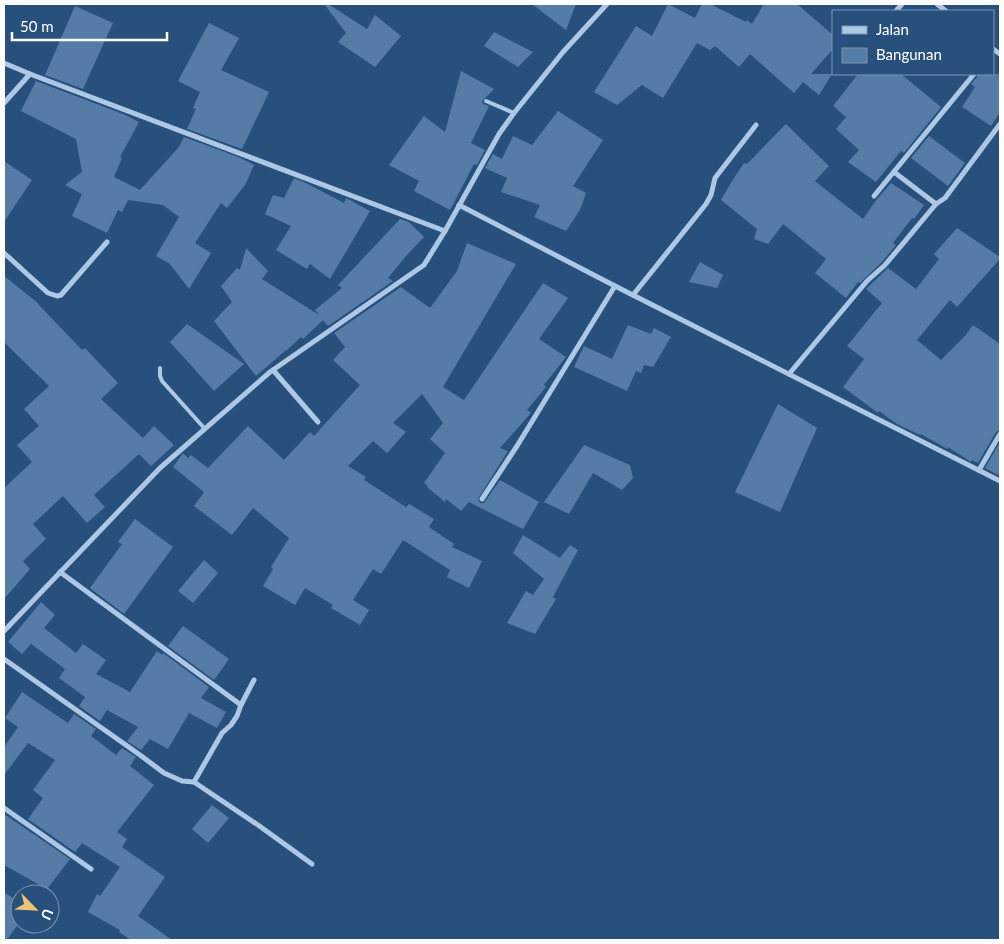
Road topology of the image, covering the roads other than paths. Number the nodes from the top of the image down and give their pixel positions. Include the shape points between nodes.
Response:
1 (607, 4) edge
2 (4, 63) edge
3 (30, 74) junction
4 (973, 75) edge
5 (486, 101) dead end
6 (4, 104) edge
7 (514, 113) junction
8 (1000, 124) edge
9 (756, 125) dead end
10 (894, 172) junction
11 (874, 196) dead end
12 (936, 204) junction
13 (459, 206) junction
14 (445, 231) junction
15 (107, 242) dead end
16 (4, 253) edge
17 (614, 286) junction
18 (633, 295) junction
19 (160, 368) dead end
20 (274, 370) junction
21 (789, 374) junction
22 (318, 422) dead end
23 (205, 429) junction
24 (1000, 434) edge
25 (979, 470) junction
26 (1000, 481) edge
27 (482, 499) dead end
28 (60, 572) junction
29 (4, 631) edge
30 (4, 659) edge
31 (254, 680) dead end
32 (241, 705) junction
33 (194, 782) junction
34 (4, 808) edge
35 (312, 864) dead end
36 (91, 869) dead end

1 - 7 street
2 - 3 street
3 - 6 street
3 - 14 street
4 - 10 street
5 - 7 lane
7 - 13 street
8 - 12 street via 945,198
9 - 18 street via 715,178 706,204
10 - 11 street
10 - 12 street
12 - 21 street
13 - 14 street
13 - 17 street
14 - 20 street via 424,265
15 - 16 street via 57,296 48,293
17 - 18 street
17 - 27 street
18 - 21 street
19 - 23 lane via 162,381
20 - 22 street
20 - 23 street
21 - 25 street
23 - 28 street via 160,468
24 - 25 street
25 - 26 street
28 - 29 street
28 - 32 street
30 - 33 street via 164,774
31 - 32 street
32 - 33 street
33 - 35 street
34 - 36 street

